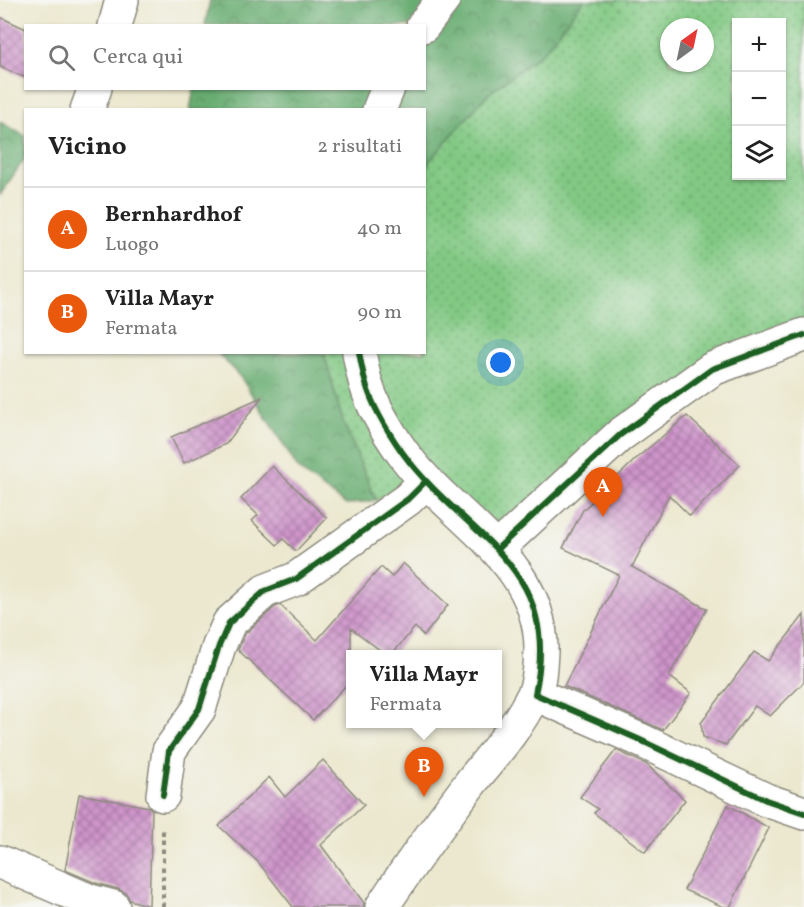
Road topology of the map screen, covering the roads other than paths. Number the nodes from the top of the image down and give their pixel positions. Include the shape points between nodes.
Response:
1 (122, 0) edge
2 (444, 0) edge
3 (116, 24) edge
4 (425, 24) edge
5 (94, 90) edge
6 (387, 90) edge
7 (88, 108) edge
8 (380, 108) edge
9 (804, 335) edge
10 (359, 354) edge
11 (426, 481) junction
12 (497, 549) junction
13 (534, 694) junction
14 (163, 795) road end
15 (804, 813) edge
16 (0, 862) edge
17 (113, 907) edge
18 (382, 907) edge

1 - 3 street
2 - 4 street
5 - 7 street
6 - 8 street
9 - 12 street via 712,369 620,435
10 - 11 street via 366,385 381,419
11 - 12 street
11 - 14 street via 408,499 296,579 265,591 230,623 199,709 169,751
12 - 13 street via 528,593 539,624 540,669
13 - 15 street via 638,738 766,801
13 - 18 street via 516,726
16 - 17 street

